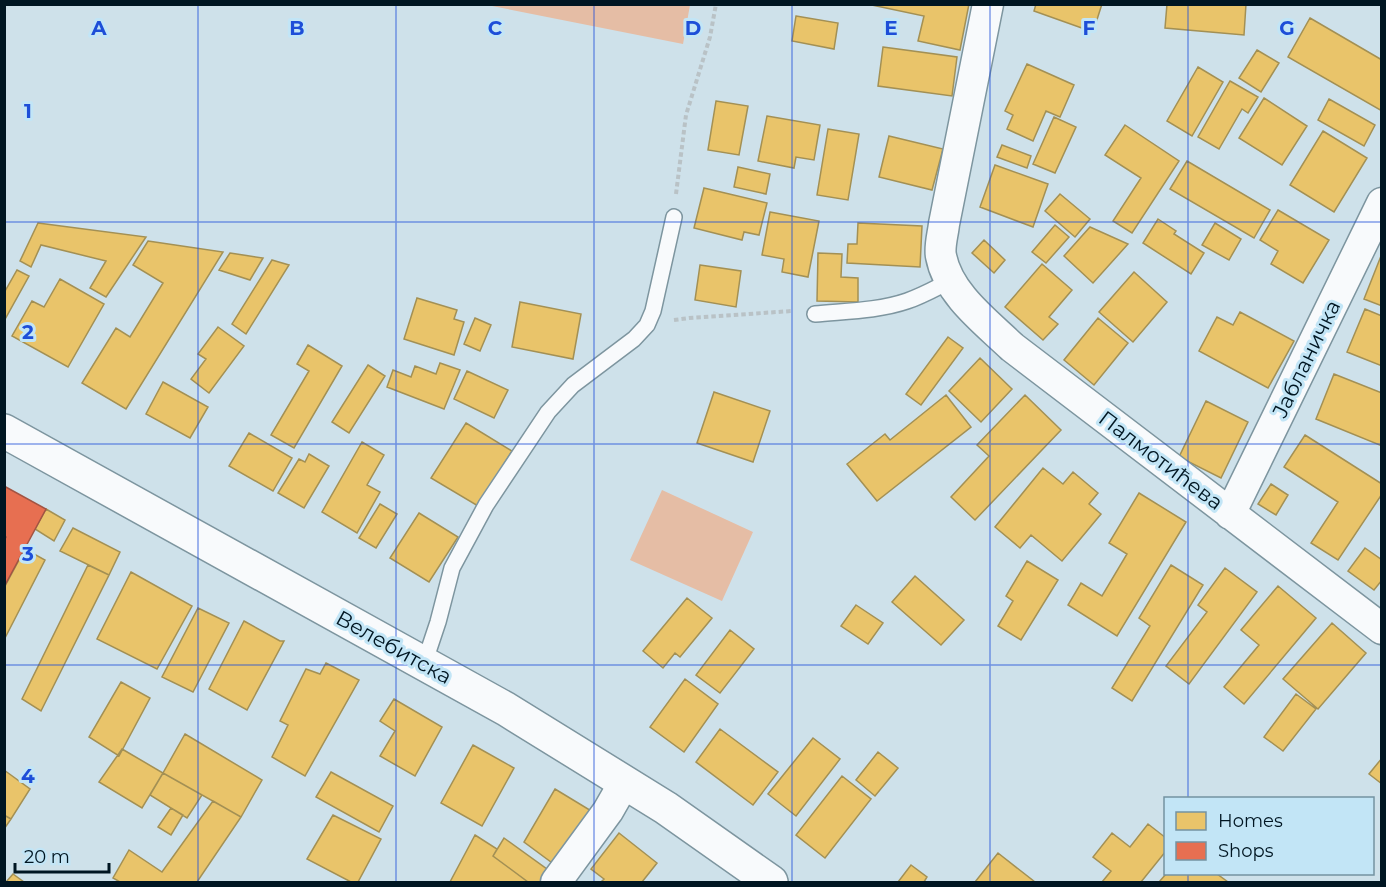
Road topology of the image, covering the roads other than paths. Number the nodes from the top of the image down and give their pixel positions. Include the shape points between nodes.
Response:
1 (988, 4) edge
2 (1382, 203) edge
3 (674, 217) road end
4 (950, 281) junction
5 (815, 314) road end
6 (4, 431) edge
7 (1230, 514) junction
8 (1382, 629) edge
9 (424, 664) junction
10 (624, 783) junction
11 (556, 882) edge
12 (771, 882) edge

1 - 4 street, Палмотићева via 940,255
2 - 7 street, Јабланичка
3 - 9 lane via 653,311 646,325 634,339 573,385 548,412 486,505 452,568
4 - 5 lane via 906,302
4 - 7 street, Палмотићева via 1012,347
6 - 9 street, Велебитска
7 - 8 street, Палмотићева
9 - 10 street, Велебитска via 506,709
10 - 11 street
10 - 12 street, Велебитска

